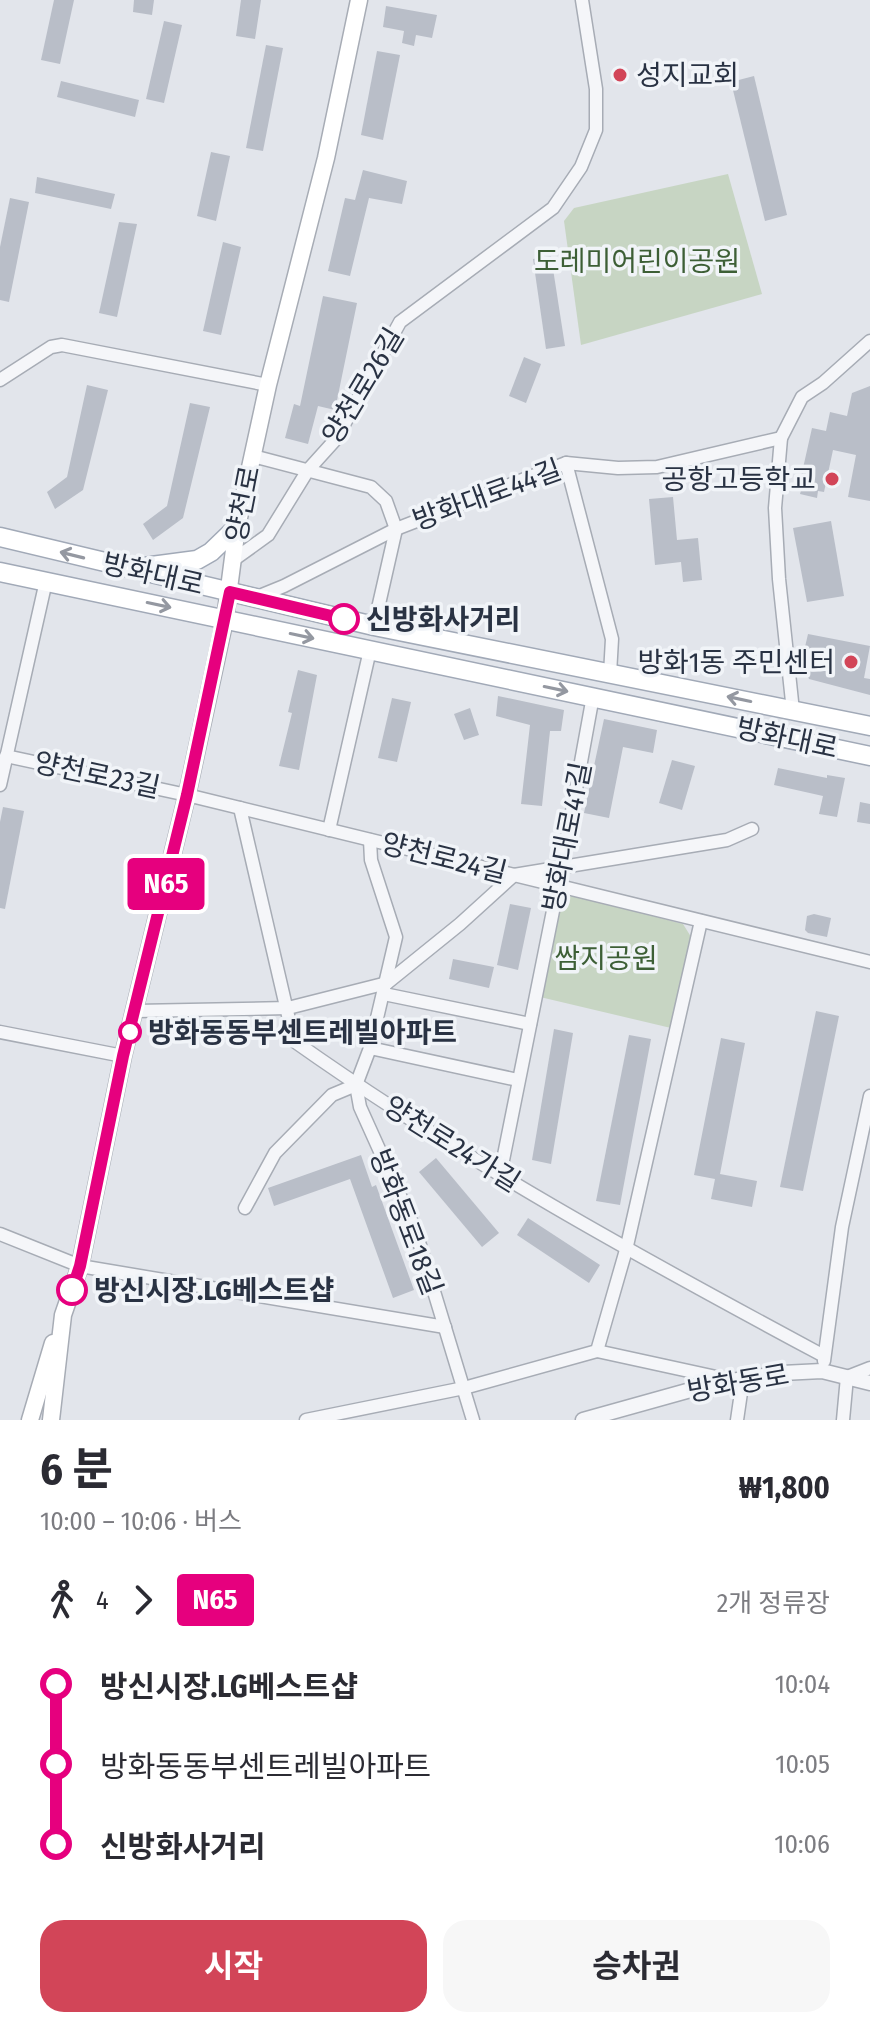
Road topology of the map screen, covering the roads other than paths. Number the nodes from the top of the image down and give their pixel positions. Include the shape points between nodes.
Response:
1 (359, 0) edge
2 (582, 0) edge
3 (870, 341) edge
4 (0, 380) edge
5 (268, 385) junction
6 (781, 438) junction
7 (253, 456) junction
8 (566, 463) junction
9 (308, 470) junction
10 (237, 527) junction
11 (396, 529) junction
12 (0, 537) edge
13 (232, 561) junction
14 (131, 569) junction
15 (0, 572) edge
16 (46, 581) junction
17 (230, 592) junction
18 (254, 598) junction
19 (225, 619) junction
20 (374, 626) junction
21 (370, 650) junction
22 (610, 674) junction
23 (593, 696) junction
24 (793, 711) junction
25 (870, 726) edge
26 (6, 756) junction
27 (870, 756) edge
28 (0, 785) edge
29 (187, 795) junction
30 (240, 808) junction
31 (752, 829) dead end
32 (329, 830) junction
33 (370, 840) junction
34 (562, 866) junction
35 (514, 875) junction
36 (558, 886) junction
37 (701, 921) junction
38 (870, 962) edge
39 (386, 988) junction
40 (288, 1008) junction
41 (136, 1011) junction
42 (530, 1024) junction
43 (0, 1032) edge
44 (370, 1048) junction
45 (123, 1056) junction
46 (518, 1080) junction
47 (356, 1085) junction
48 (870, 1096) edge
49 (500, 1175) junction
50 (245, 1208) dead end
51 (0, 1234) edge
52 (626, 1250) junction
53 (80, 1266) junction
54 (63, 1315) junction
55 (445, 1327) junction
56 (597, 1351) junction
57 (823, 1364) junction
58 (870, 1368) edge
59 (847, 1377) junction
60 (738, 1380) junction
61 (870, 1383) edge
62 (464, 1388) junction
63 (590, 1419) edge
64 (30, 1420) edge
65 (51, 1420) edge
66 (306, 1420) edge
67 (473, 1420) edge
68 (737, 1420) edge
69 (843, 1420) edge

1 - 5 main road, 양천로 via 326,158
2 - 9 street, 양천로26길 via 596,89 596,130 581,167 553,208 400,322 336,439
3 - 6 street via 802,397
4 - 5 street via 62,345
5 - 7 main road, 양천로
6 - 8 street, 방화대로44길 via 657,467
6 - 24 street via 776,522
7 - 9 street, 양천로26길
7 - 10 main road, 양천로
8 - 11 street, 방화대로44길
8 - 22 street via 612,639
9 - 11 street, 양천로26길 via 371,487 386,501
9 - 13 street, 양천로26길 via 268,535
10 - 13 main road, 양천로
10 - 14 main road via 197,560
11 - 18 street, 방화대로44길
11 - 20 street
14 -> 12 main road, 방화대로
13 - 17 main road, 양천로
14 - 17 main road, 방화대로
15 - 16 main road, 방화대로
16 -> 19 main road, 방화대로
16 - 26 street
17 - 18 main road, 방화대로
17 - 19 main road, 양천로
18 - 20 main road, 방화대로
19 -> 21 main road, 방화대로
19 - 29 main road, 양천로
20 - 22 main road, 방화대로
21 -> 23 main road, 방화대로
21 - 32 street
24 -> 22 main road, 방화대로
23 - 27 main road, 방화대로
23 - 34 street, 방화대로41길
24 - 25 main road, 방화대로
26 - 28 street
26 - 29 street, 양천로23길
29 - 30 street, 양천로24길
29 - 41 main road, 양천로
30 - 32 street, 양천로24길
30 - 40 street, 양천로24가길
31 - 34 street via 727,840
32 - 33 street, 양천로24길
33 - 35 street, 양천로24길
33 - 39 street via 371,860 396,937
34 - 35 street
34 - 36 street, 방화대로41길
35 - 36 street, 양천로24길
35 - 39 street
36 - 37 street, 양천로24길
36 - 42 street, 방화대로41길
37 - 38 street, 양천로24길
37 - 52 street
39 - 40 street
39 - 42 street
39 - 44 street
40 - 41 street
40 - 47 street, 양천로24가길 via 294,1041
41 - 45 main road, 양천로
42 - 46 street, 방화대로41길
43 - 45 street
44 - 46 street
44 - 47 street
45 - 53 main road, 양천로
46 - 49 street, 방화대로41길
47 - 49 street, 양천로24가길
47 - 50 street via 332,1095 275,1153
47 - 55 street, 방화동로18길 via 360,1107 415,1229
48 - 57 street via 842,1227
49 - 52 street, 양천로24가길
51 - 53 street
52 - 56 street
52 - 57 street, 양천로24가길
53 - 54 main road, 양천로
53 - 55 street
54 - 64 main road
54 - 65 main road, 양천로
55 - 62 street, 방화동로18길
56 - 60 street
56 - 62 street
57 - 59 street, 방화동로
57 - 60 street, 방화동로
58 - 59 street
59 - 61 street, 방화동로
59 - 69 street
60 - 63 street, 방화동로
60 - 68 street
62 - 66 street
62 - 67 street, 방화동로18길

